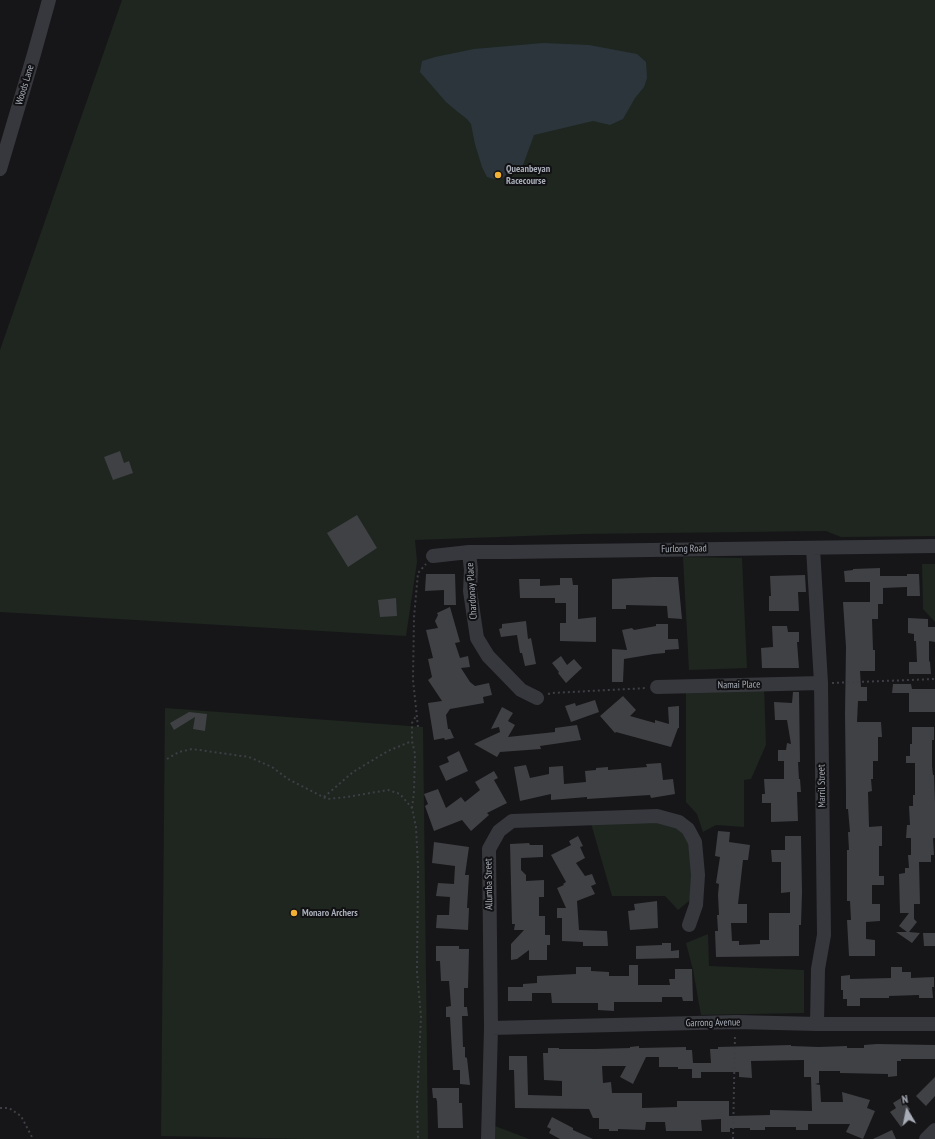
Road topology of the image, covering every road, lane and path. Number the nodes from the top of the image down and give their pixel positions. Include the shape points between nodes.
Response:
1 (49, 0) edge
2 (1, 162) edge
3 (935, 546) edge
4 (813, 548) junction
5 (469, 552) junction
6 (433, 556) joint
7 (935, 679) edge
8 (821, 683) junction
9 (657, 687) joint
10 (537, 698) joint
11 (417, 715) junction
12 (418, 727) dead end
13 (412, 741) junction
14 (167, 759) dead end
15 (323, 797) junction
16 (412, 808) junction
17 (689, 925) dead end
18 (736, 1022) junction
19 (817, 1024) junction
20 (935, 1024) edge
21 (491, 1028) junction
22 (0, 1108) edge
23 (935, 1130) edge
24 (33, 1139) edge
25 (418, 1139) edge
26 (488, 1139) edge
27 (733, 1139) edge
28 (926, 1139) edge

1 - 2 street, Woods Lane
3 - 4 street, Furlong Road
4 - 5 street, Furlong Road
4 - 8 street, Marril Street
5 - 6 street, Furlong Road
5 - 10 street, Chardonay Place via 470,591 477,638 488,656 521,690
6 - 11 path via 418,573 414,617
7 - 8 path
8 - 9 street, Namai Place
8 - 19 street, Marril Street via 824,935 818,969
9 - 10 path via 552,693
11 - 12 path
11 - 13 path via 412,723
13 - 15 path via 388,751 353,772
13 - 16 path via 415,754
14 - 15 path via 179,752 192,749 249,757 272,767 288,779
15 - 16 path via 347,797 388,790 400,794
16 - 25 path via 416,827 418,868 417,973 421,1016
17 - 21 street, Allumba Street via 696,906 696,842 688,829 679,822 657,816 512,821 499,831 489,848
18 - 19 street, Garrong Avenue
18 - 21 street, Garrong Avenue
18 - 27 path
19 - 20 street, Garrong Avenue
21 - 26 street, Allumba Street
22 - 24 path via 9,1108 21,1116
23 - 28 street

